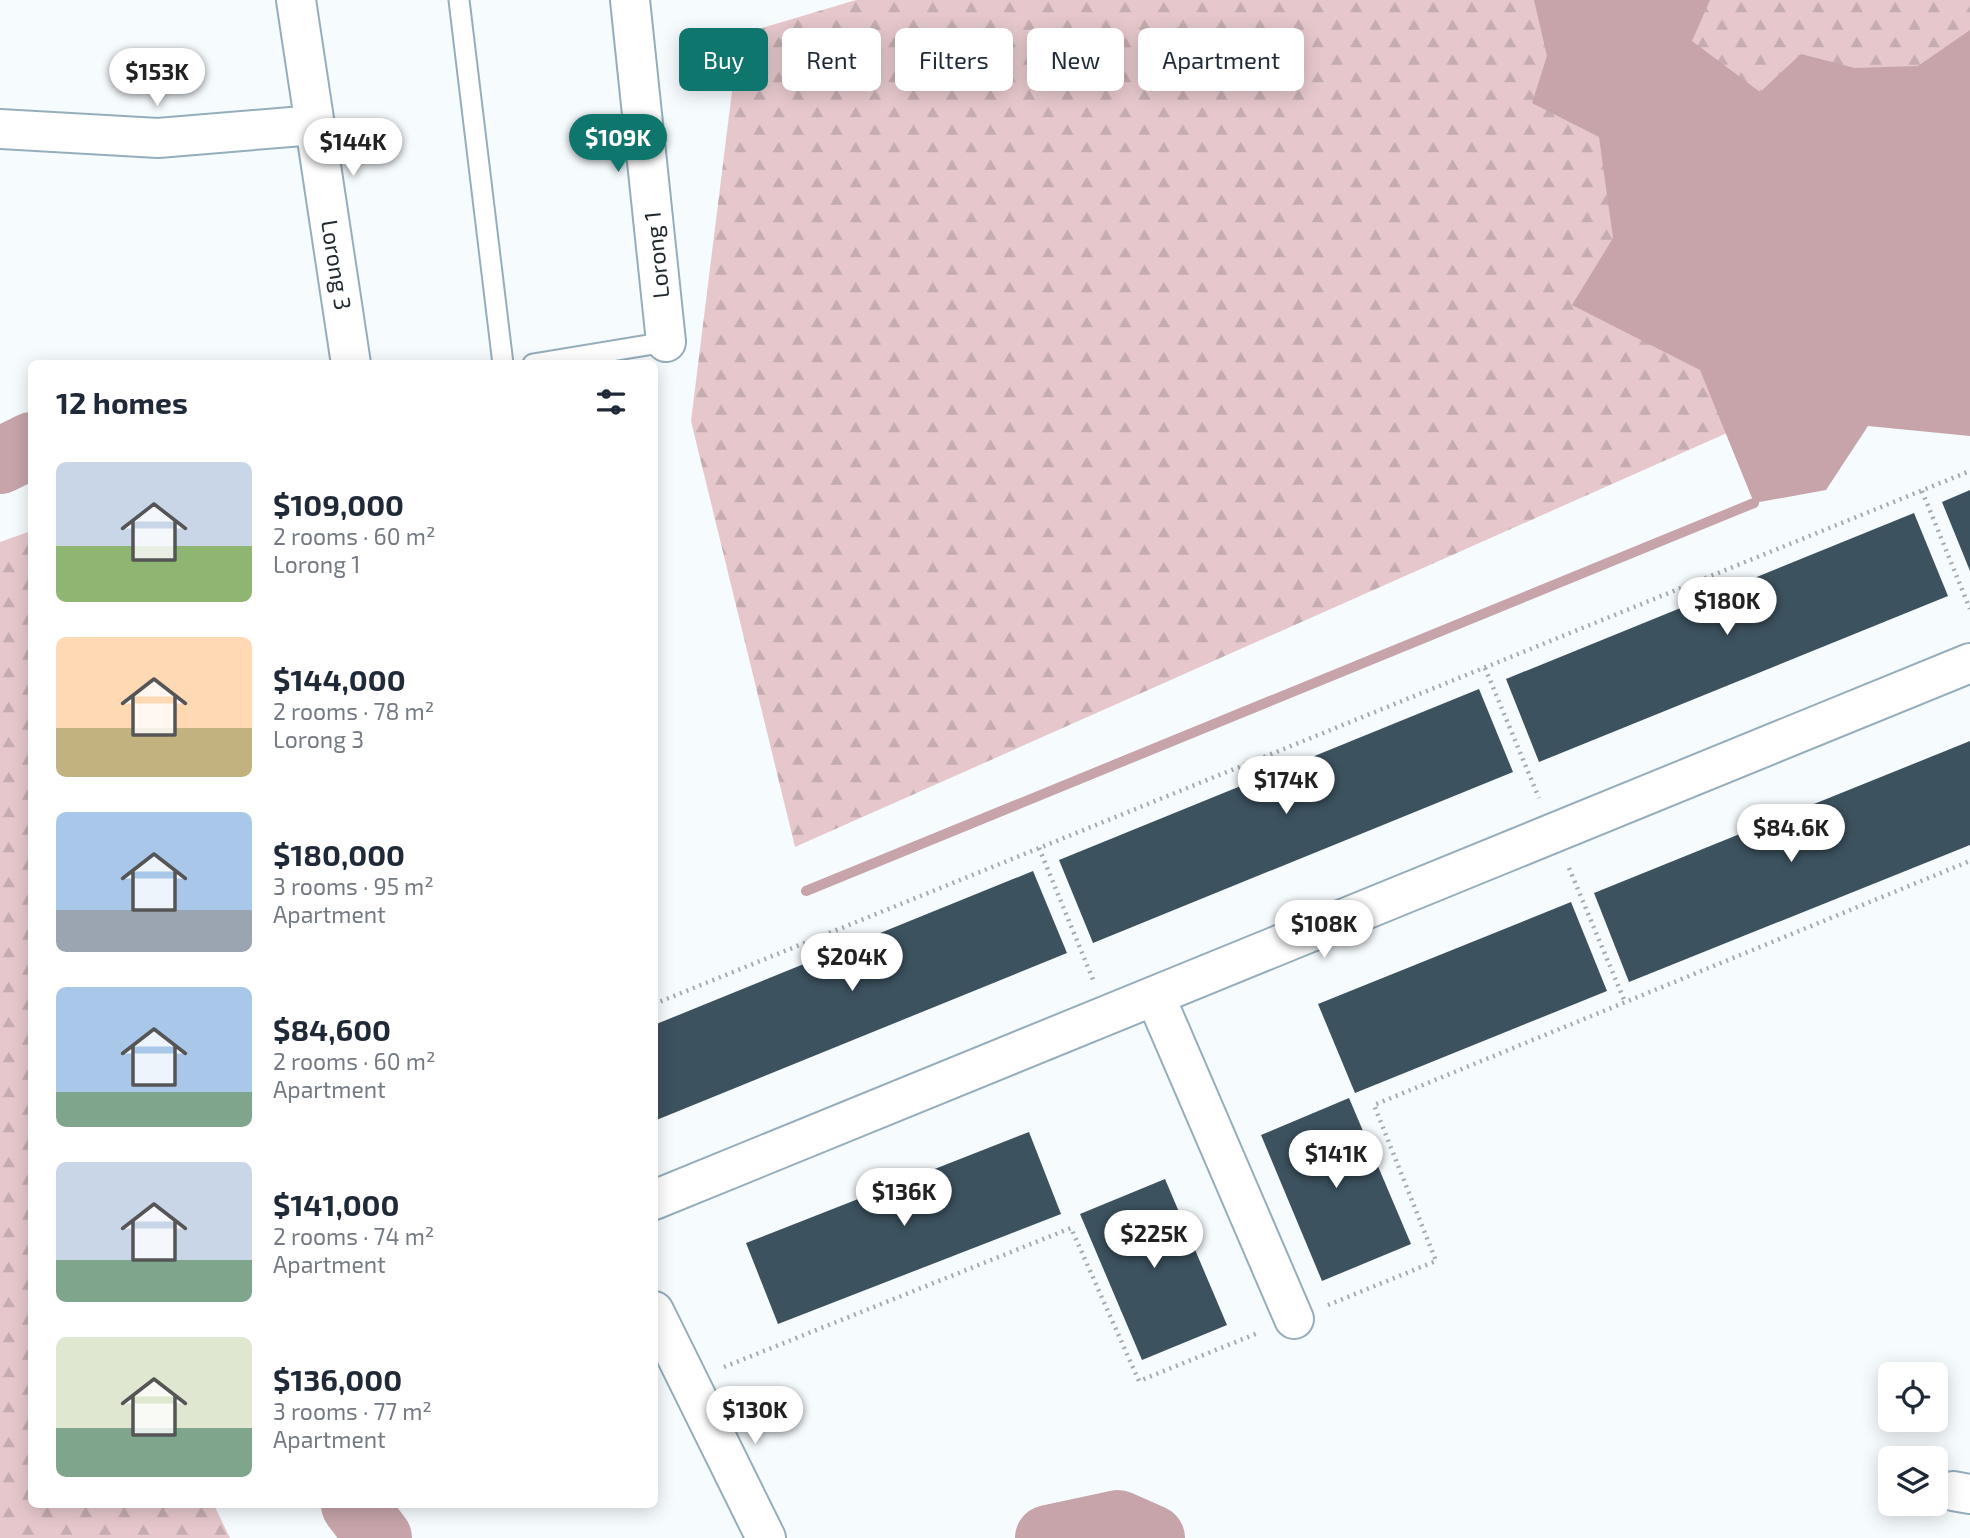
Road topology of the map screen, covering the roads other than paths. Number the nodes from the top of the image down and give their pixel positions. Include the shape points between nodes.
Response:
1 (296, 0) edge
2 (459, 0) edge
3 (630, 0) edge
4 (315, 125) junction
5 (0, 129) edge
6 (666, 342) joint
7 (350, 360) edge
8 (503, 360) edge
9 (557, 360) edge
10 (1970, 663) edge
11 (1155, 996) junction
12 (658, 1198) edge
13 (658, 1319) edge
14 (1294, 1319) road end
15 (766, 1538) edge

1 - 4 street, Lorong 3
2 - 8 lane
3 - 6 street, Lorong 1
4 - 5 street via 158,138
4 - 7 street, Lorong 3
6 - 9 lane
10 - 11 street
11 - 12 street
11 - 14 street
13 - 15 street

